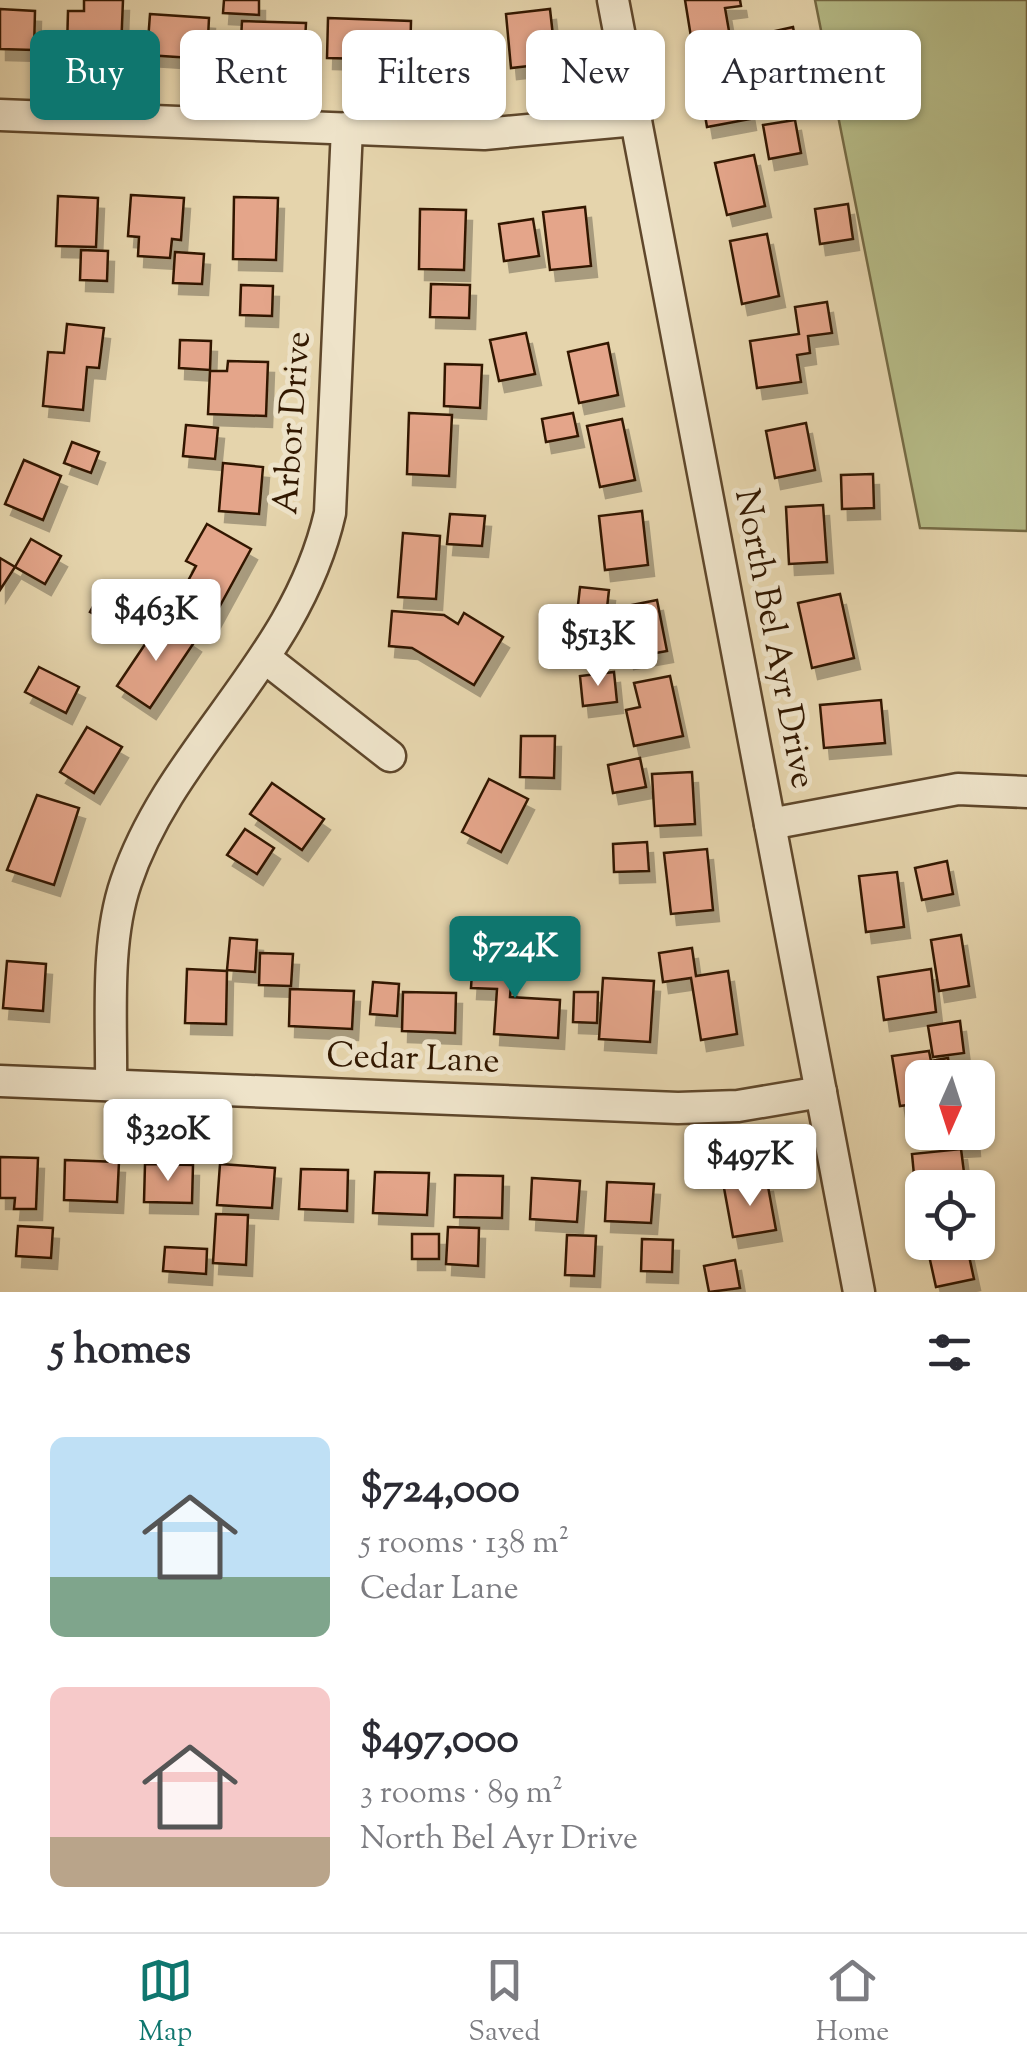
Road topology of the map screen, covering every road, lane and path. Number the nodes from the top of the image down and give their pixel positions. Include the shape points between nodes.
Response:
1 (613, 0) edge
2 (619, 30) edge
3 (0, 115) edge
4 (636, 120) joint
5 (347, 128) junction
6 (265, 658) junction
7 (390, 756) dead end
8 (1027, 792) edge
9 (770, 824) junction
10 (0, 1081) edge
11 (111, 1085) junction
12 (822, 1092) junction
13 (859, 1292) edge

1 - 2 street, North Bel Ayr Drive
3 - 5 street
4 - 5 street via 484,134
4 - 9 street, North Bel Ayr Drive
5 - 6 street, Arbor Drive via 330,512 308,588
6 - 7 street
6 - 11 street, Arbor Drive via 159,812 124,886 116,922
8 - 9 street via 958,790
9 - 12 street, North Bel Ayr Drive
10 - 11 street, Cedar Lane
11 - 12 street, Cedar Lane via 678,1108
12 - 13 street, North Bel Ayr Drive

